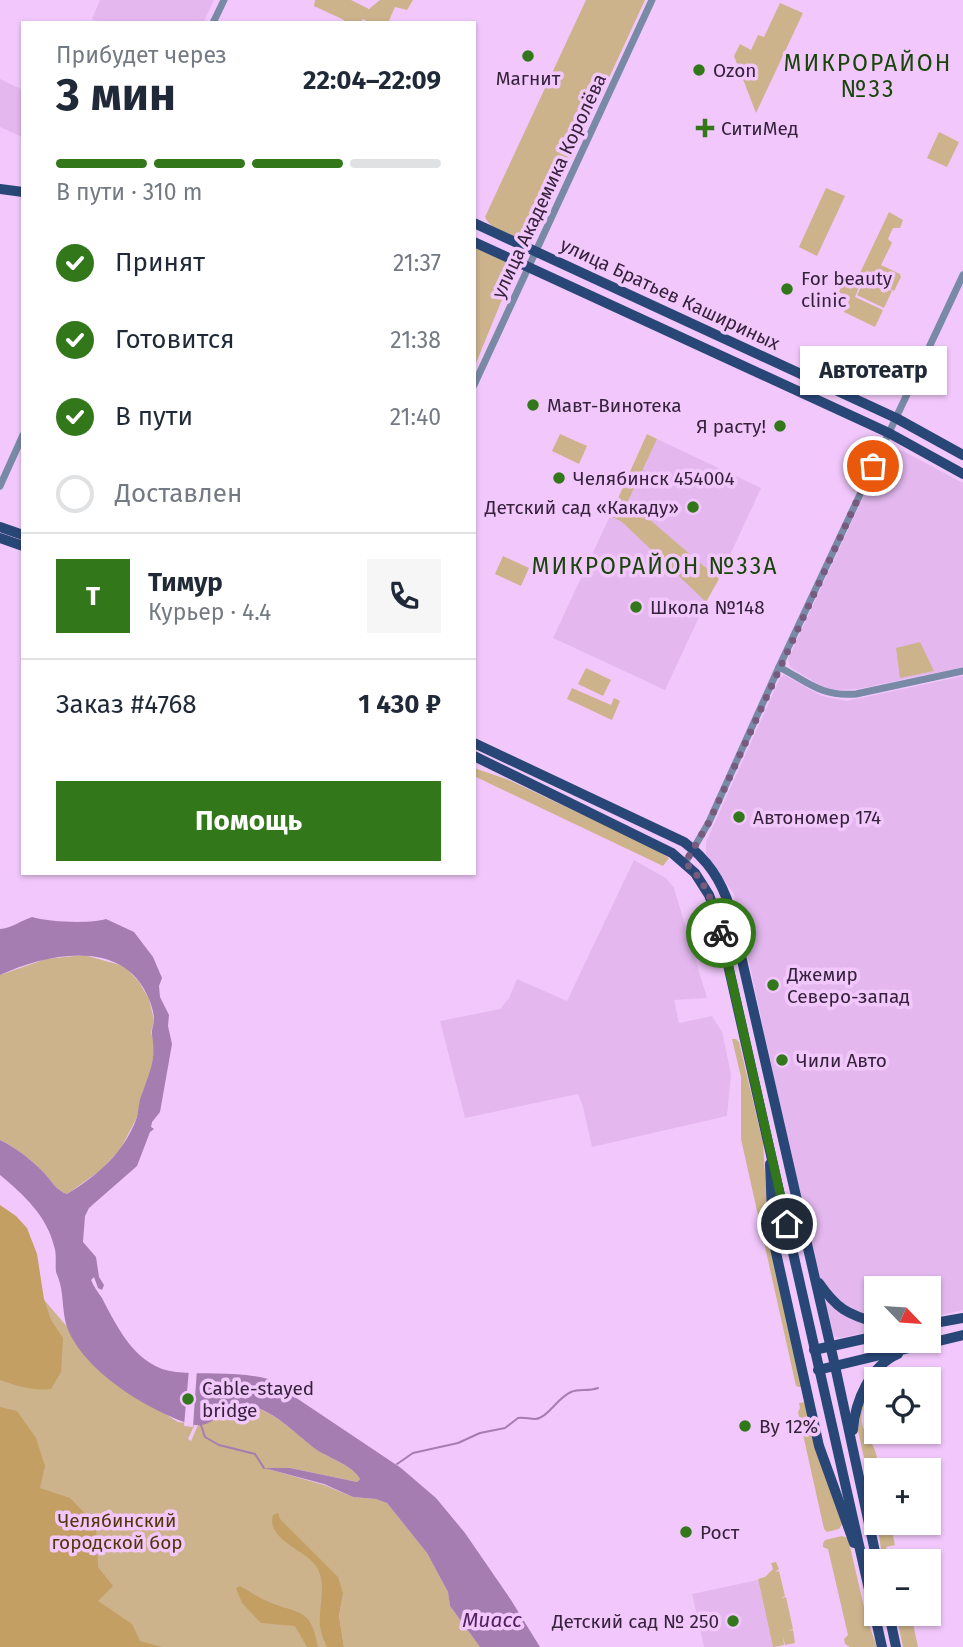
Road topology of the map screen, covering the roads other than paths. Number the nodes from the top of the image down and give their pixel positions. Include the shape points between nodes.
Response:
1 (224, 0) edge
2 (652, 0) edge
3 (215, 21) edge
4 (0, 189) edge
5 (21, 192) edge
6 (476, 224) edge
7 (476, 243) edge
8 (536, 251) junction
9 (529, 267) junction
10 (963, 275) edge
11 (476, 381) edge
12 (896, 418) junction
13 (889, 433) junction
14 (21, 439) edge
15 (963, 456) edge
16 (963, 474) edge
17 (0, 486) edge
18 (0, 527) edge
19 (21, 534) edge
20 (0, 538) edge
21 (21, 546) edge
22 (779, 667) junction
23 (963, 671) edge
24 (476, 744) edge
25 (476, 757) edge
26 (476, 765) edge
27 (516, 776) junction
28 (694, 850) junction
29 (685, 863) junction
30 (770, 1142) junction
31 (814, 1277) junction
32 (963, 1318) edge
33 (864, 1320) edge
34 (942, 1322) edge
35 (963, 1335) edge
36 (864, 1339) edge
37 (942, 1340) edge
38 (830, 1346) junction
39 (814, 1350) junction
40 (886, 1353) edge
41 (899, 1353) edge
42 (835, 1366) junction
43 (818, 1370) junction
44 (852, 1441) junction
45 (874, 1549) edge
46 (864, 1564) edge
47 (864, 1575) edge
48 (878, 1626) edge
49 (892, 1626) edge
50 (882, 1647) edge
51 (897, 1647) edge

1 - 3 street
2 - 8 street, улица Академика Королёва
4 - 5 main road
6 - 8 main road, улица Братьев Кашириных
7 - 9 main road, улица Братьев Кашириных
8 - 9 street, улица Академика Королёва
8 - 12 main road, улица Братьев Кашириных
9 - 11 street, улица Академика Королёва
9 - 13 main road, улица Братьев Кашириных
10 - 12 street
12 - 13 street
12 - 15 main road, улица Братьев Кашириных
13 - 16 main road, улица Братьев Кашириных
13 - 22 street
14 - 17 street
18 - 19 main road
20 - 21 main road
22 - 23 street via 814,688 842,695
22 - 28 street
24 - 28 main road
25 - 27 main road
26 - 27 main road
27 - 29 main road via 652,842
28 - 29 street
28 - 31 main road via 709,863 730,908
29 - 30 main road via 709,895 717,916
30 - 39 main road
30 - 47 main road via 773,1239 820,1446
31 - 33 main road via 845,1311
31 - 38 main road
32 - 34 main road
35 - 37 main road
36 - 38 main road
38 - 39 main road
38 - 42 main road
39 - 43 main road
40 - 42 main road
41 - 44 main road via 872,1376 856,1409
42 - 43 main road
42 - 44 main road
43 - 46 main road
44 - 45 main road
48 - 50 main road
49 - 51 main road

